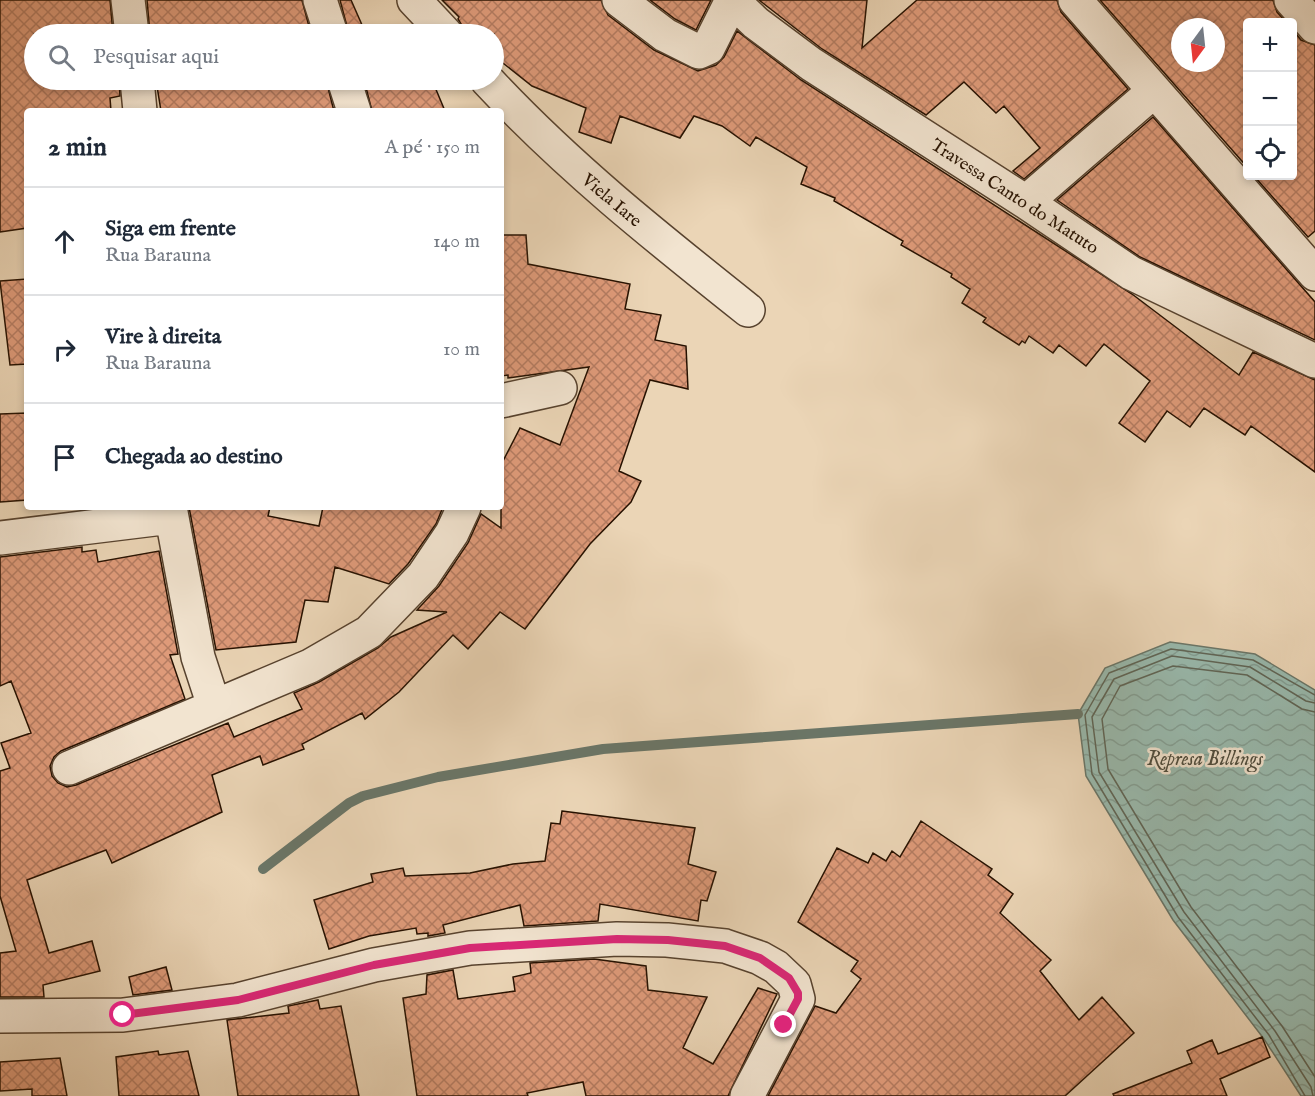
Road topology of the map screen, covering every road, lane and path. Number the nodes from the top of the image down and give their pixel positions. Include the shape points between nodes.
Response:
1 (128, 0) edge
2 (320, 0) edge
3 (414, 0) edge
4 (619, 0) edge
5 (1075, 0) edge
6 (1292, 0) edge
7 (733, 1) edge
8 (131, 24) edge
9 (328, 24) edge
10 (437, 24) edge
11 (1315, 27) edge
12 (138, 90) edge
13 (347, 90) edge
14 (496, 90) edge
15 (1154, 91) junction
16 (140, 108) edge
17 (353, 108) edge
18 (1026, 202) junction
19 (1315, 274) edge
20 (747, 310) dead end
21 (1315, 361) edge
22 (561, 388) dead end
23 (504, 400) edge
24 (463, 510) edge
25 (171, 512) edge
26 (0, 538) edge
27 (214, 706) junction
28 (69, 768) dead end
29 (0, 1017) edge
30 (747, 1096) edge

1 - 8 street
2 - 9 street
3 - 10 street
4 - 7 street via 665,35 699,52 708,48
5 - 15 street
6 - 11 street
7 - 18 street, Travessa Canto do Matuto via 811,63
12 - 16 street
13 - 17 street
14 - 20 street, Viela Iare via 581,174
15 - 18 street
15 - 19 street
18 - 21 street, Travessa Canto do Matuto via 1131,273
22 - 23 street
24 - 27 street via 423,576 369,632 310,666
25 - 26 street
25 - 27 street via 198,657
27 - 28 street
29 - 30 street via 123,1015 238,1000 374,965 470,948 617,939 725,946 776,967 794,984 798,999

